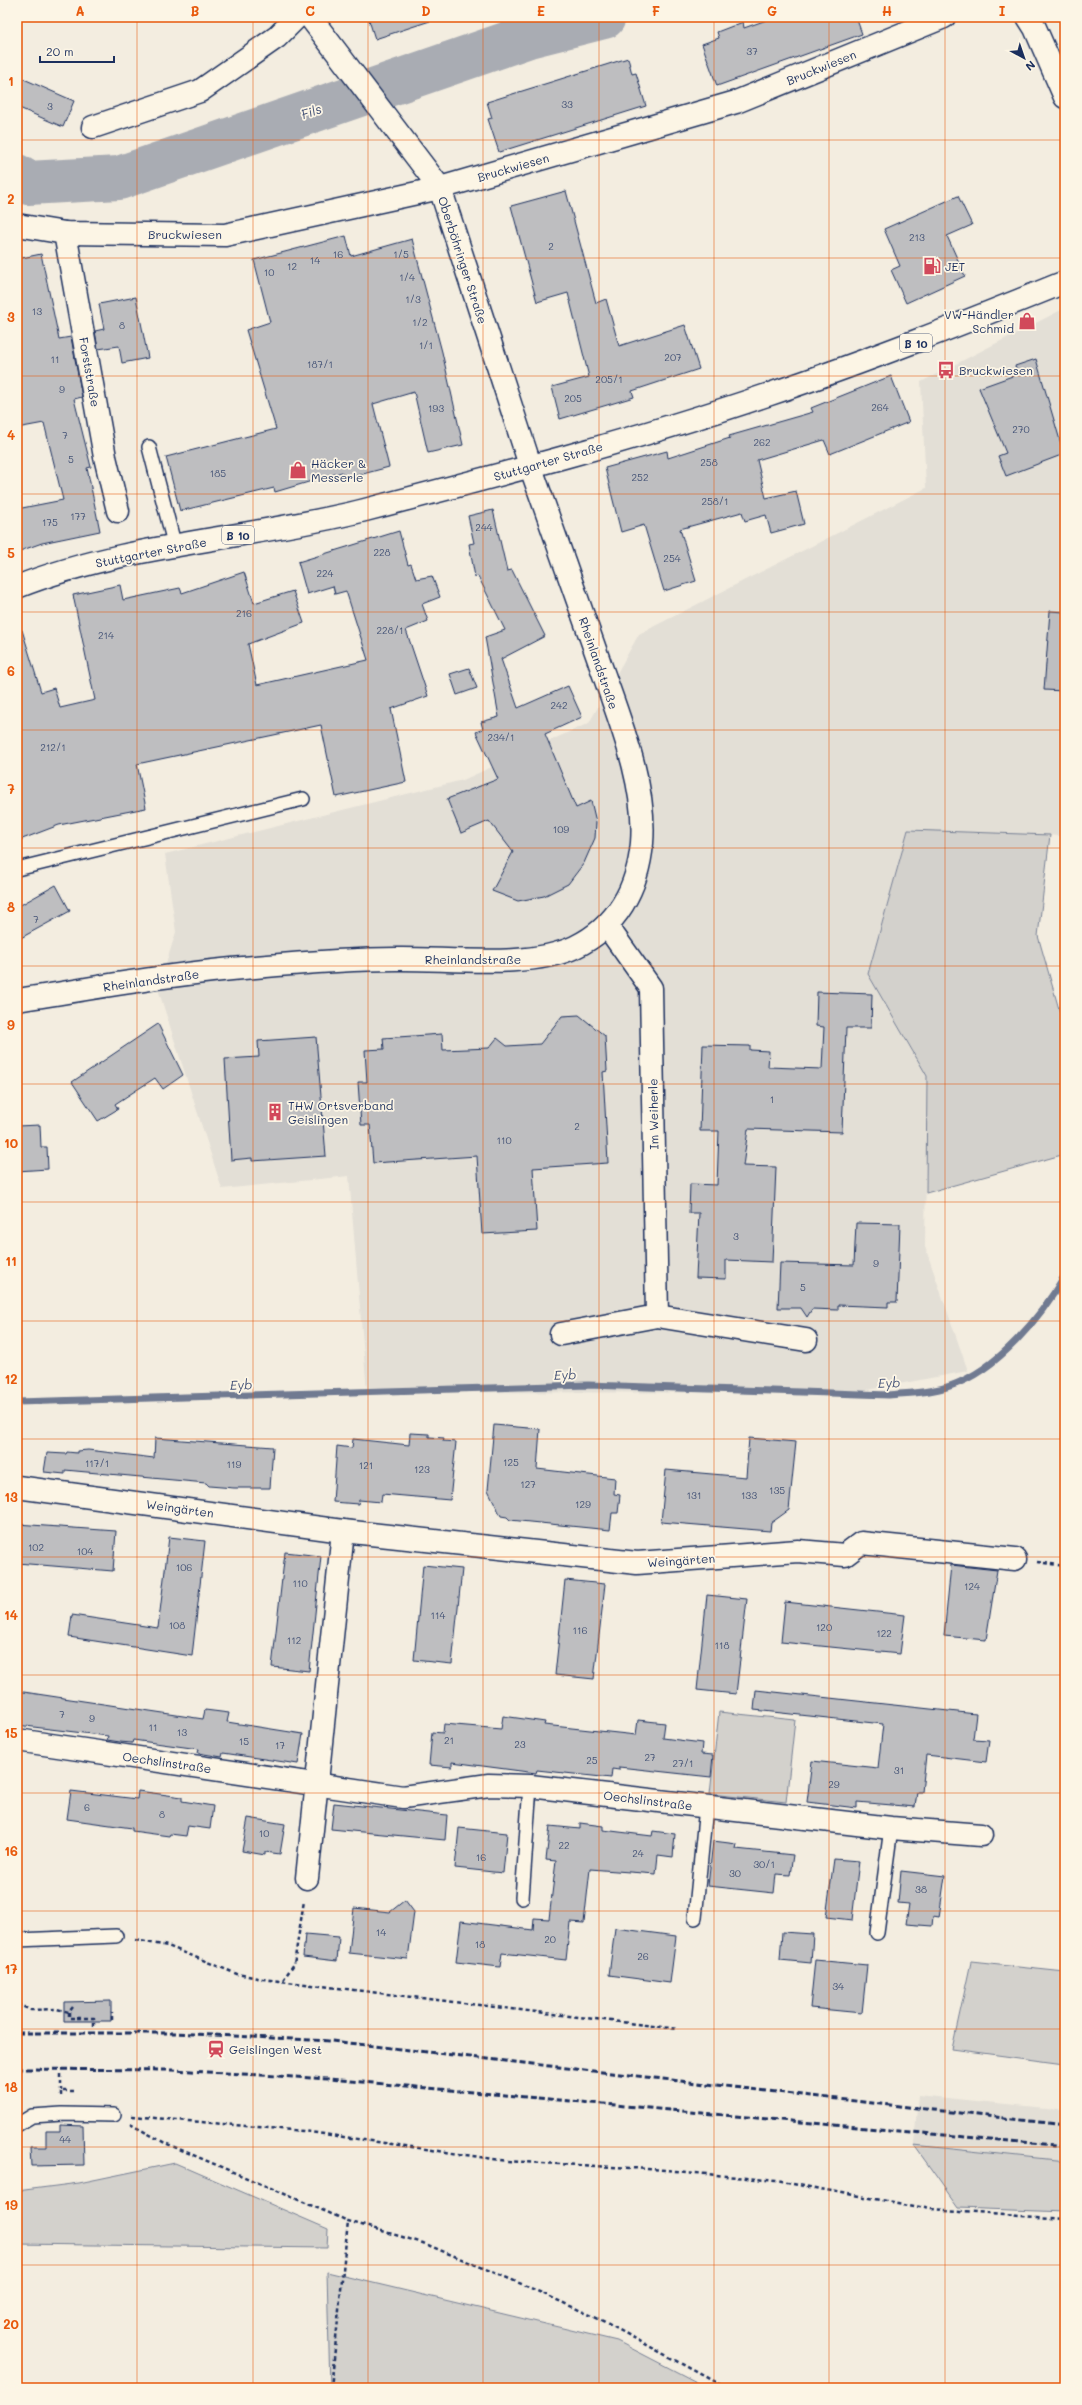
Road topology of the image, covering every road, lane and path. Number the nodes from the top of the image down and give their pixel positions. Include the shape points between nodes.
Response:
1 (297, 17) edge
2 (310, 17) edge
3 (944, 17) edge
4 (1028, 17) edge
5 (1065, 97) edge
6 (93, 127) dead end
7 (440, 188) junction
8 (17, 225) edge
9 (65, 233) junction
10 (1065, 282) edge
11 (149, 447) dead end
12 (531, 468) junction
13 (118, 511) dead end
14 (175, 547) junction
15 (17, 587) edge
16 (303, 799) dead end
17 (17, 869) edge
18 (607, 926) junction
19 (17, 1000) edge
20 (657, 1316) junction
21 (561, 1334) dead end
22 (806, 1340) dead end
23 (17, 1487) edge
24 (343, 1532) junction
25 (1015, 1559) dead end
26 (17, 1740) edge
27 (317, 1784) junction
28 (530, 1786) junction
29 (706, 1807) junction
30 (891, 1828) junction
31 (981, 1835) dead end
32 (307, 1878) joint
33 (522, 1898) dead end
34 (695, 1918) dead end
35 (877, 1933) dead end
36 (116, 1936) joint
37 (17, 1940) edge
38 (283, 1980) junction
39 (17, 2004) edge
40 (73, 2007) dead end
41 (69, 2012) junction
42 (112, 2012) dead end
43 (112, 2020) dead end
44 (94, 2026) dead end
45 (678, 2029) dead end
46 (61, 2074) dead end
47 (61, 2091) dead end
48 (114, 2115) junction
49 (17, 2125) edge
50 (1065, 2218) edge
51 (348, 2221) junction
52 (331, 2388) edge
53 (726, 2388) edge

1 - 6 street via 277,37 200,92
2 - 7 street, Oberböhringer Straße
3 - 7 street, Bruckwiesen via 736,102
4 - 5 street
7 - 9 street, Bruckwiesen via 225,235
7 - 12 street, Oberböhringer Straße
8 - 9 street, Bruckwiesen
9 - 13 street, Forststraße via 105,457
10 - 12 street, Stuttgarter Straße / B 10 via 928,338 846,368
11 - 14 lane
12 - 14 street, Stuttgarter Straße / B 10 via 348,514
12 - 18 street, Rheinlandstraße via 632,760 641,806 642,841 637,877 623,906
14 - 15 street, Stuttgarter Straße / B 10 via 129,554 50,574
16 - 17 lane
18 - 19 street, Rheinlandstraße via 574,948 525,960 394,959 253,967
18 - 20 street, Im Weiherle via 651,988
20 - 21 street
20 - 22 street
23 - 24 street, Weingärten
24 - 25 street, Weingärten via 637,1563 798,1550 845,1555 861,1543
24 - 27 street
26 - 27 street, Oechslinstraße
27 - 28 street, Oechslinstraße via 403,1797 489,1785
27 - 32 street
28 - 29 street, Oechslinstraße
28 - 33 lane
29 - 30 street, Oechslinstraße
29 - 34 lane
30 - 31 street, Oechslinstraße
30 - 35 lane
32 - 38 path via 294,1964
36 - 37 lane
36 - 38 path via 168,1946 237,1974
38 - 45 path
39 - 41 path via 30,2010 57,2009
40 - 41 path
41 - 44 path via 69,2018 94,2018
42 - 43 path
46 - 47 path
48 - 49 lane via 32,2116
48 - 50 path via 303,2130 507,2161 666,2170 776,2181 931,2209
48 - 51 path via 165,2143
51 - 52 path
51 - 53 path via 423,2243 524,2285 601,2320

